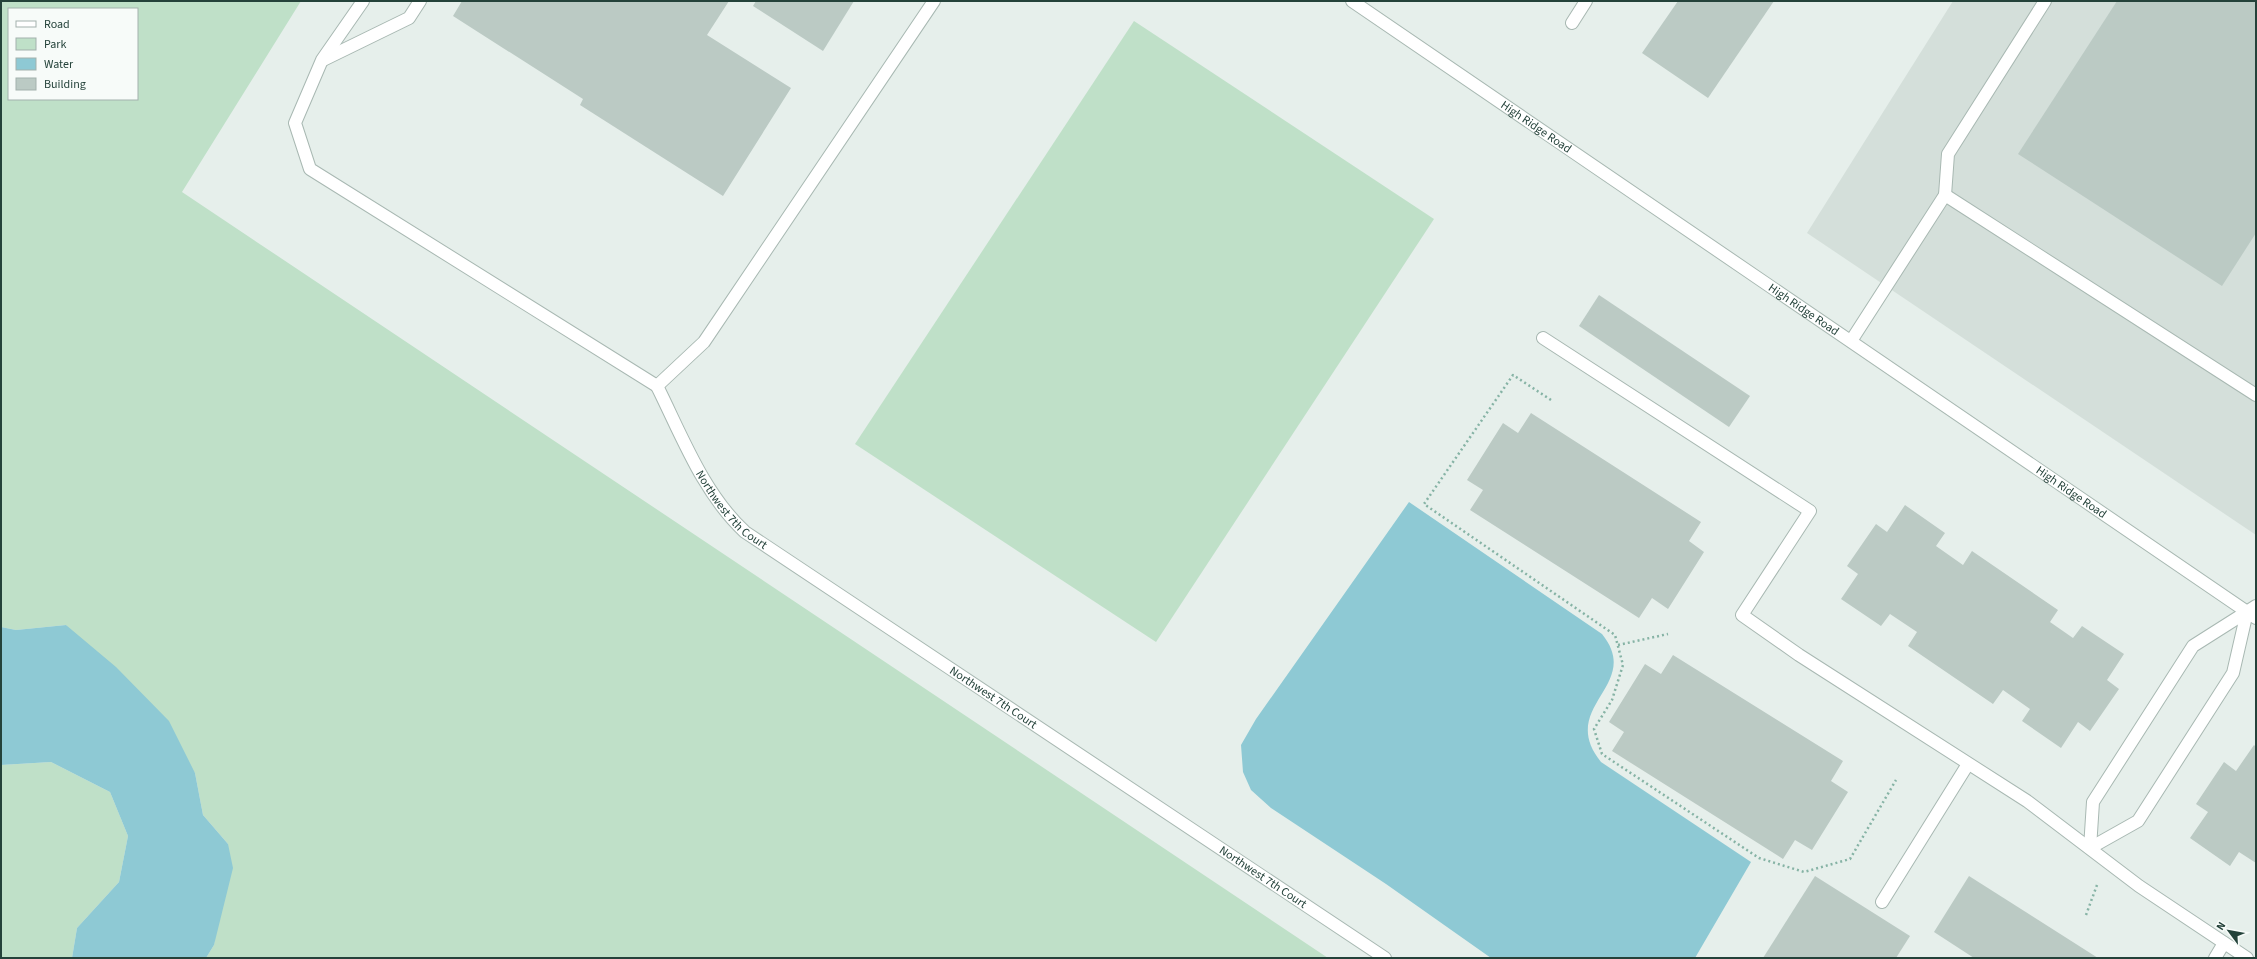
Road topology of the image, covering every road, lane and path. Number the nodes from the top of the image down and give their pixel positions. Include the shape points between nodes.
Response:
1 (363, 1) edge
2 (420, 1) edge
3 (934, 1) edge
4 (1352, 1) edge
5 (1586, 1) edge
6 (2045, 1) edge
7 (1572, 23) dead end
8 (322, 60) junction
9 (1945, 195) junction
10 (1543, 338) dead end
11 (1851, 341) junction
12 (657, 386) junction
13 (2256, 395) edge
14 (1551, 400) dead end
15 (2253, 612) edge
16 (1668, 634) dead end
17 (1618, 645) junction
18 (1968, 764) junction
19 (1896, 780) dead end
20 (2090, 848) junction
21 (2094, 891) dead end
22 (1882, 902) dead end
23 (2086, 915) dead end
24 (2224, 944) junction
25 (1385, 958) edge
26 (2215, 958) edge
27 (2247, 958) edge

1 - 8 street
2 - 8 street via 409,18
3 - 12 street via 704,342
4 - 11 street, High Ridge Road
5 - 7 street
6 - 9 street via 1948,154
8 - 12 street via 295,123 310,170
9 - 11 street
9 - 13 street
10 - 18 street via 1810,511 1742,615 1799,655
11 - 15 street, High Ridge Road
12 - 25 street, Northwest 7th Court via 708,488 728,516 745,532
14 - 17 path via 1513,375 1424,504 1615,635
15 - 20 street via 2233,673 2138,822
15 - 20 street via 2193,646 2093,802
16 - 17 path
17 - 19 path via 1623,666 1612,700 1594,729 1602,754 1758,858 1804,872 1850,859
18 - 20 street via 2027,801
18 - 22 street
20 - 24 street via 2139,886
21 - 23 path
24 - 26 street
24 - 27 street

